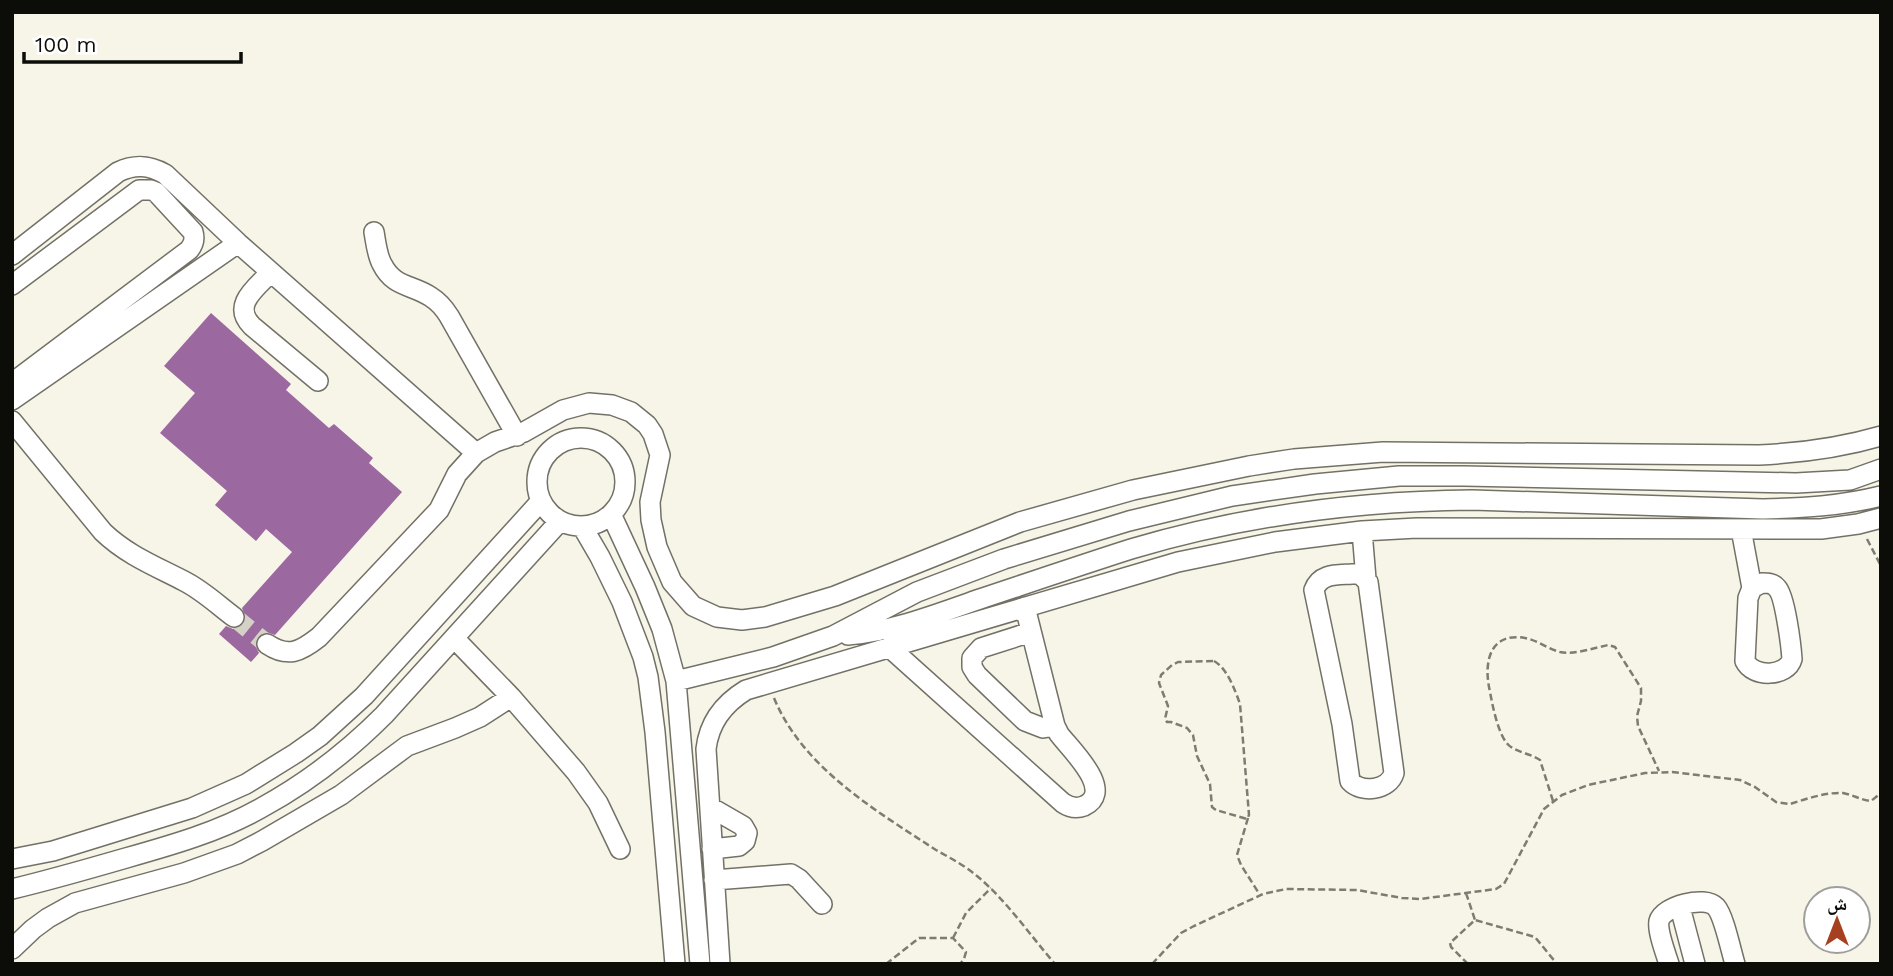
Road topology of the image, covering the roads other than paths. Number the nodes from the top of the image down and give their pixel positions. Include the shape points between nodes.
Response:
1 (374, 232) dead end
2 (195, 237) junction
3 (234, 246) junction
4 (12, 255) edge
5 (271, 272) junction
6 (12, 285) edge
7 (318, 381) dead end
8 (12, 383) edge
9 (12, 400) edge
10 (12, 421) edge
11 (517, 436) junction
12 (1881, 436) edge
13 (476, 453) junction
14 (1881, 469) edge
15 (1850, 480) junction
16 (1881, 496) edge
17 (541, 500) junction
18 (1854, 503) junction
19 (611, 514) junction
20 (1881, 518) edge
21 (560, 521) junction
22 (1858, 524) junction
23 (582, 526) junction
24 (1741, 528) junction
25 (1362, 531) junction
26 (1366, 579) junction
27 (1752, 588) dead end
28 (961, 606) junction
29 (1025, 607) junction
30 (883, 611) junction
31 (234, 617) tunnel mouth
32 (1031, 632) junction
33 (833, 636) junction
34 (454, 638) junction
35 (267, 644) tunnel mouth
36 (889, 647) junction
37 (669, 652) junction
38 (643, 657) junction
39 (759, 660) junction
40 (676, 681) junction
41 (768, 683) junction
42 (511, 697) junction
43 (1055, 726) junction
44 (710, 807) junction
45 (620, 849) dead end
46 (712, 849) junction
47 (12, 859) edge
48 (715, 880) junction
49 (12, 889) edge
50 (822, 904) dead end
51 (1680, 906) junction
52 (12, 949) edge
53 (675, 964) edge
54 (700, 964) edge
55 (720, 964) edge
56 (1669, 964) edge
57 (1695, 964) edge
58 (1735, 964) edge

1 - 11 street via 380,261 391,278 428,295 449,316
2 - 3 street
2 - 6 street via 156,192 139,190
2 - 8 street via 189,250
3 - 4 street via 165,174 132,166 118,172
3 - 5 street
3 - 9 street
5 - 7 street via 247,298 244,316
5 - 13 street
10 - 31 street via 115,543 187,583
11 - 12 street via 576,405 612,405 640,418 653,434 660,455 651,520 672,582 693,606 717,617 742,620 835,596 1020,522 1133,490 1249,466 1382,452 1759,455 1829,449
11 - 13 street
13 - 35 street via 457,474 439,510 319,637 291,652
14 - 15 street
15 - 18 street
15 - 30 street via 1796,483 1464,475 1315,484 1231,496 1091,532 955,577
16 - 18 street
17 - 19 street via 537,474 545,457 566,441 593,440 616,456 624,472 622,499
17 - 21 street
17 - 47 street via 364,696 296,753 246,784 192,808 65,848
18 - 22 street
18 - 28 street via 1763,509 1427,500 1337,507 1236,523 1134,548
19 - 23 street
19 - 37 street
20 - 22 street
21 - 23 street
21 - 34 street
22 - 24 street
23 - 38 street via 622,602
24 - 25 street
24 - 27 street
25 - 26 street
25 - 29 street via 1275,542 1190,560
26 - 26 street via 1394,773 1387,784 1364,789 1350,781 1314,590 1326,576 1356,573
28 - 30 street via 945,603
28 - 33 street via 864,634
29 - 32 street
29 - 36 street
30 - 33 street
32 - 43 street
32 - 43 street via 981,648 972,658 972,667 1030,725
33 - 39 street
34 - 42 street
34 - 49 street via 362,737 313,776 259,809 172,845
36 - 41 street
36 - 43 street via 1063,803 1079,807 1093,798 1095,781
37 - 38 street
37 - 40 street
38 - 53 street via 655,732
39 - 40 street
39 - 41 street
40 - 54 street
41 - 44 street via 738,695 711,727 706,750
42 - 45 street via 587,787
42 - 52 street via 455,729 407,746 341,795 262,841 184,873 75,903 48,918
44 - 46 street
44 - 46 street via 747,833 739,846
46 - 48 street
48 - 50 street via 791,874
48 - 55 street
51 - 56 street via 1663,914 1659,923
51 - 57 street
51 - 58 street via 1706,901 1715,906

